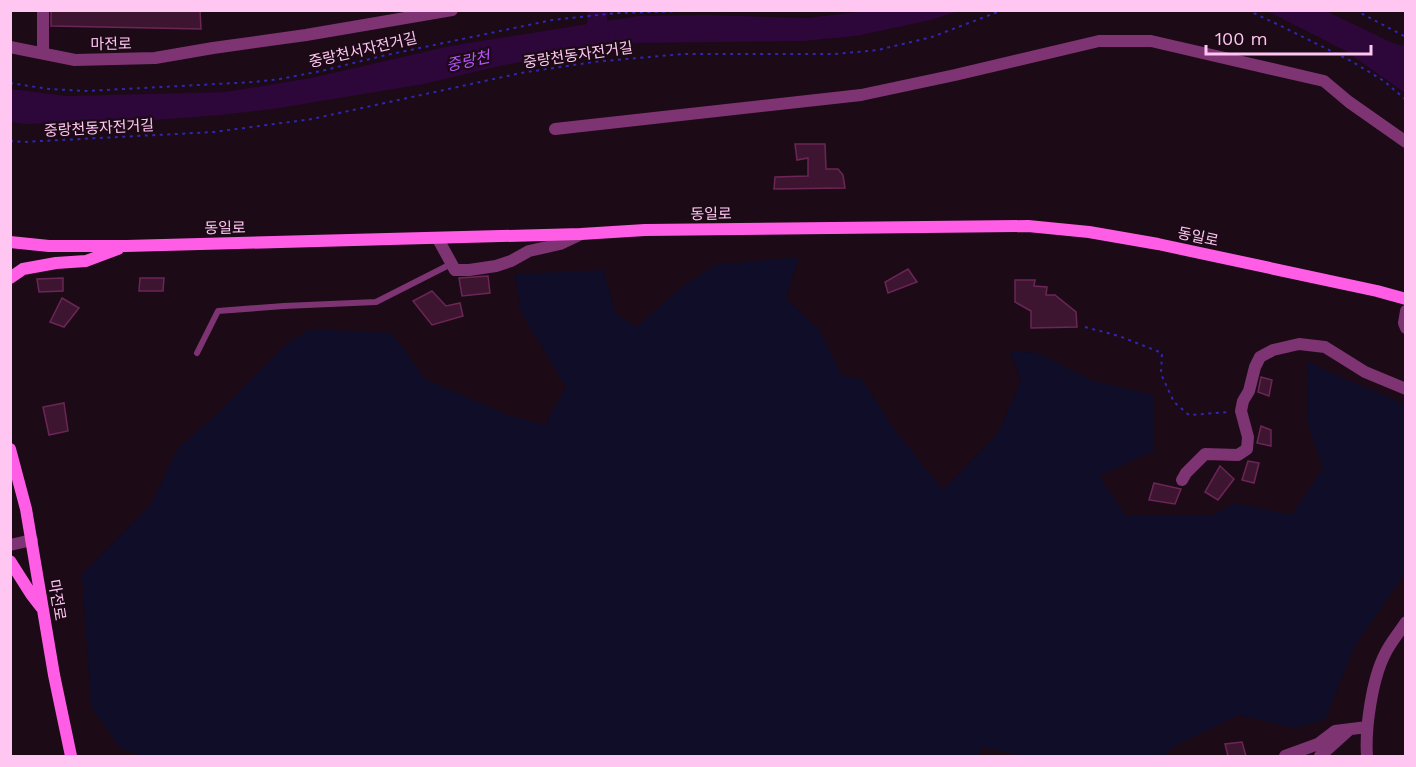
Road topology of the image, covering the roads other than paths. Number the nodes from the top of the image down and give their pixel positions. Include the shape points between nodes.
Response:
1 (43, 10) edge
2 (452, 10) edge
3 (10, 47) edge
4 (43, 53) junction
5 (555, 129) dead end
6 (1406, 142) edge
7 (581, 234) junction
8 (438, 238) junction
9 (10, 242) edge
10 (126, 246) junction
11 (451, 264) junction
12 (10, 278) edge
13 (1406, 299) edge
14 (1406, 311) edge
15 (1406, 328) edge
16 (197, 353) dead end
17 (1406, 389) edge
18 (10, 449) edge
19 (1182, 480) dead end
20 (32, 540) junction
21 (10, 545) edge
22 (10, 561) edge
23 (43, 609) junction
24 (1406, 622) edge
25 (1367, 727) junction
26 (1350, 729) junction
27 (70, 756) edge
28 (1285, 756) edge
29 (1320, 756) edge
30 (1367, 756) edge

1 - 4 street
2 - 4 street, 마전로 via 155,58 75,60
3 - 4 street, 마전로
5 - 6 street via 861,95 1099,41 1151,41 1324,81
7 - 8 street, 동일로
7 - 11 street via 496,266 455,270
7 - 13 street, 동일로 via 1028,226 1158,244
8 - 10 street, 동일로
8 - 11 street
9 - 10 street, 동일로
10 - 12 street via 86,261 23,269
11 - 16 lane via 376,302 218,311
14 - 15 street
17 - 19 street via 1365,372 1325,347 1299,344 1273,350 1260,357 1243,401 1247,449 1238,455 1205,454
18 - 20 street, 마전로
20 - 21 street
20 - 23 street, 마전로
22 - 23 street
23 - 27 street, 마전로
24 - 25 street via 1378,670
25 - 26 street
25 - 30 street
26 - 28 street via 1335,730 1318,744
26 - 29 street

